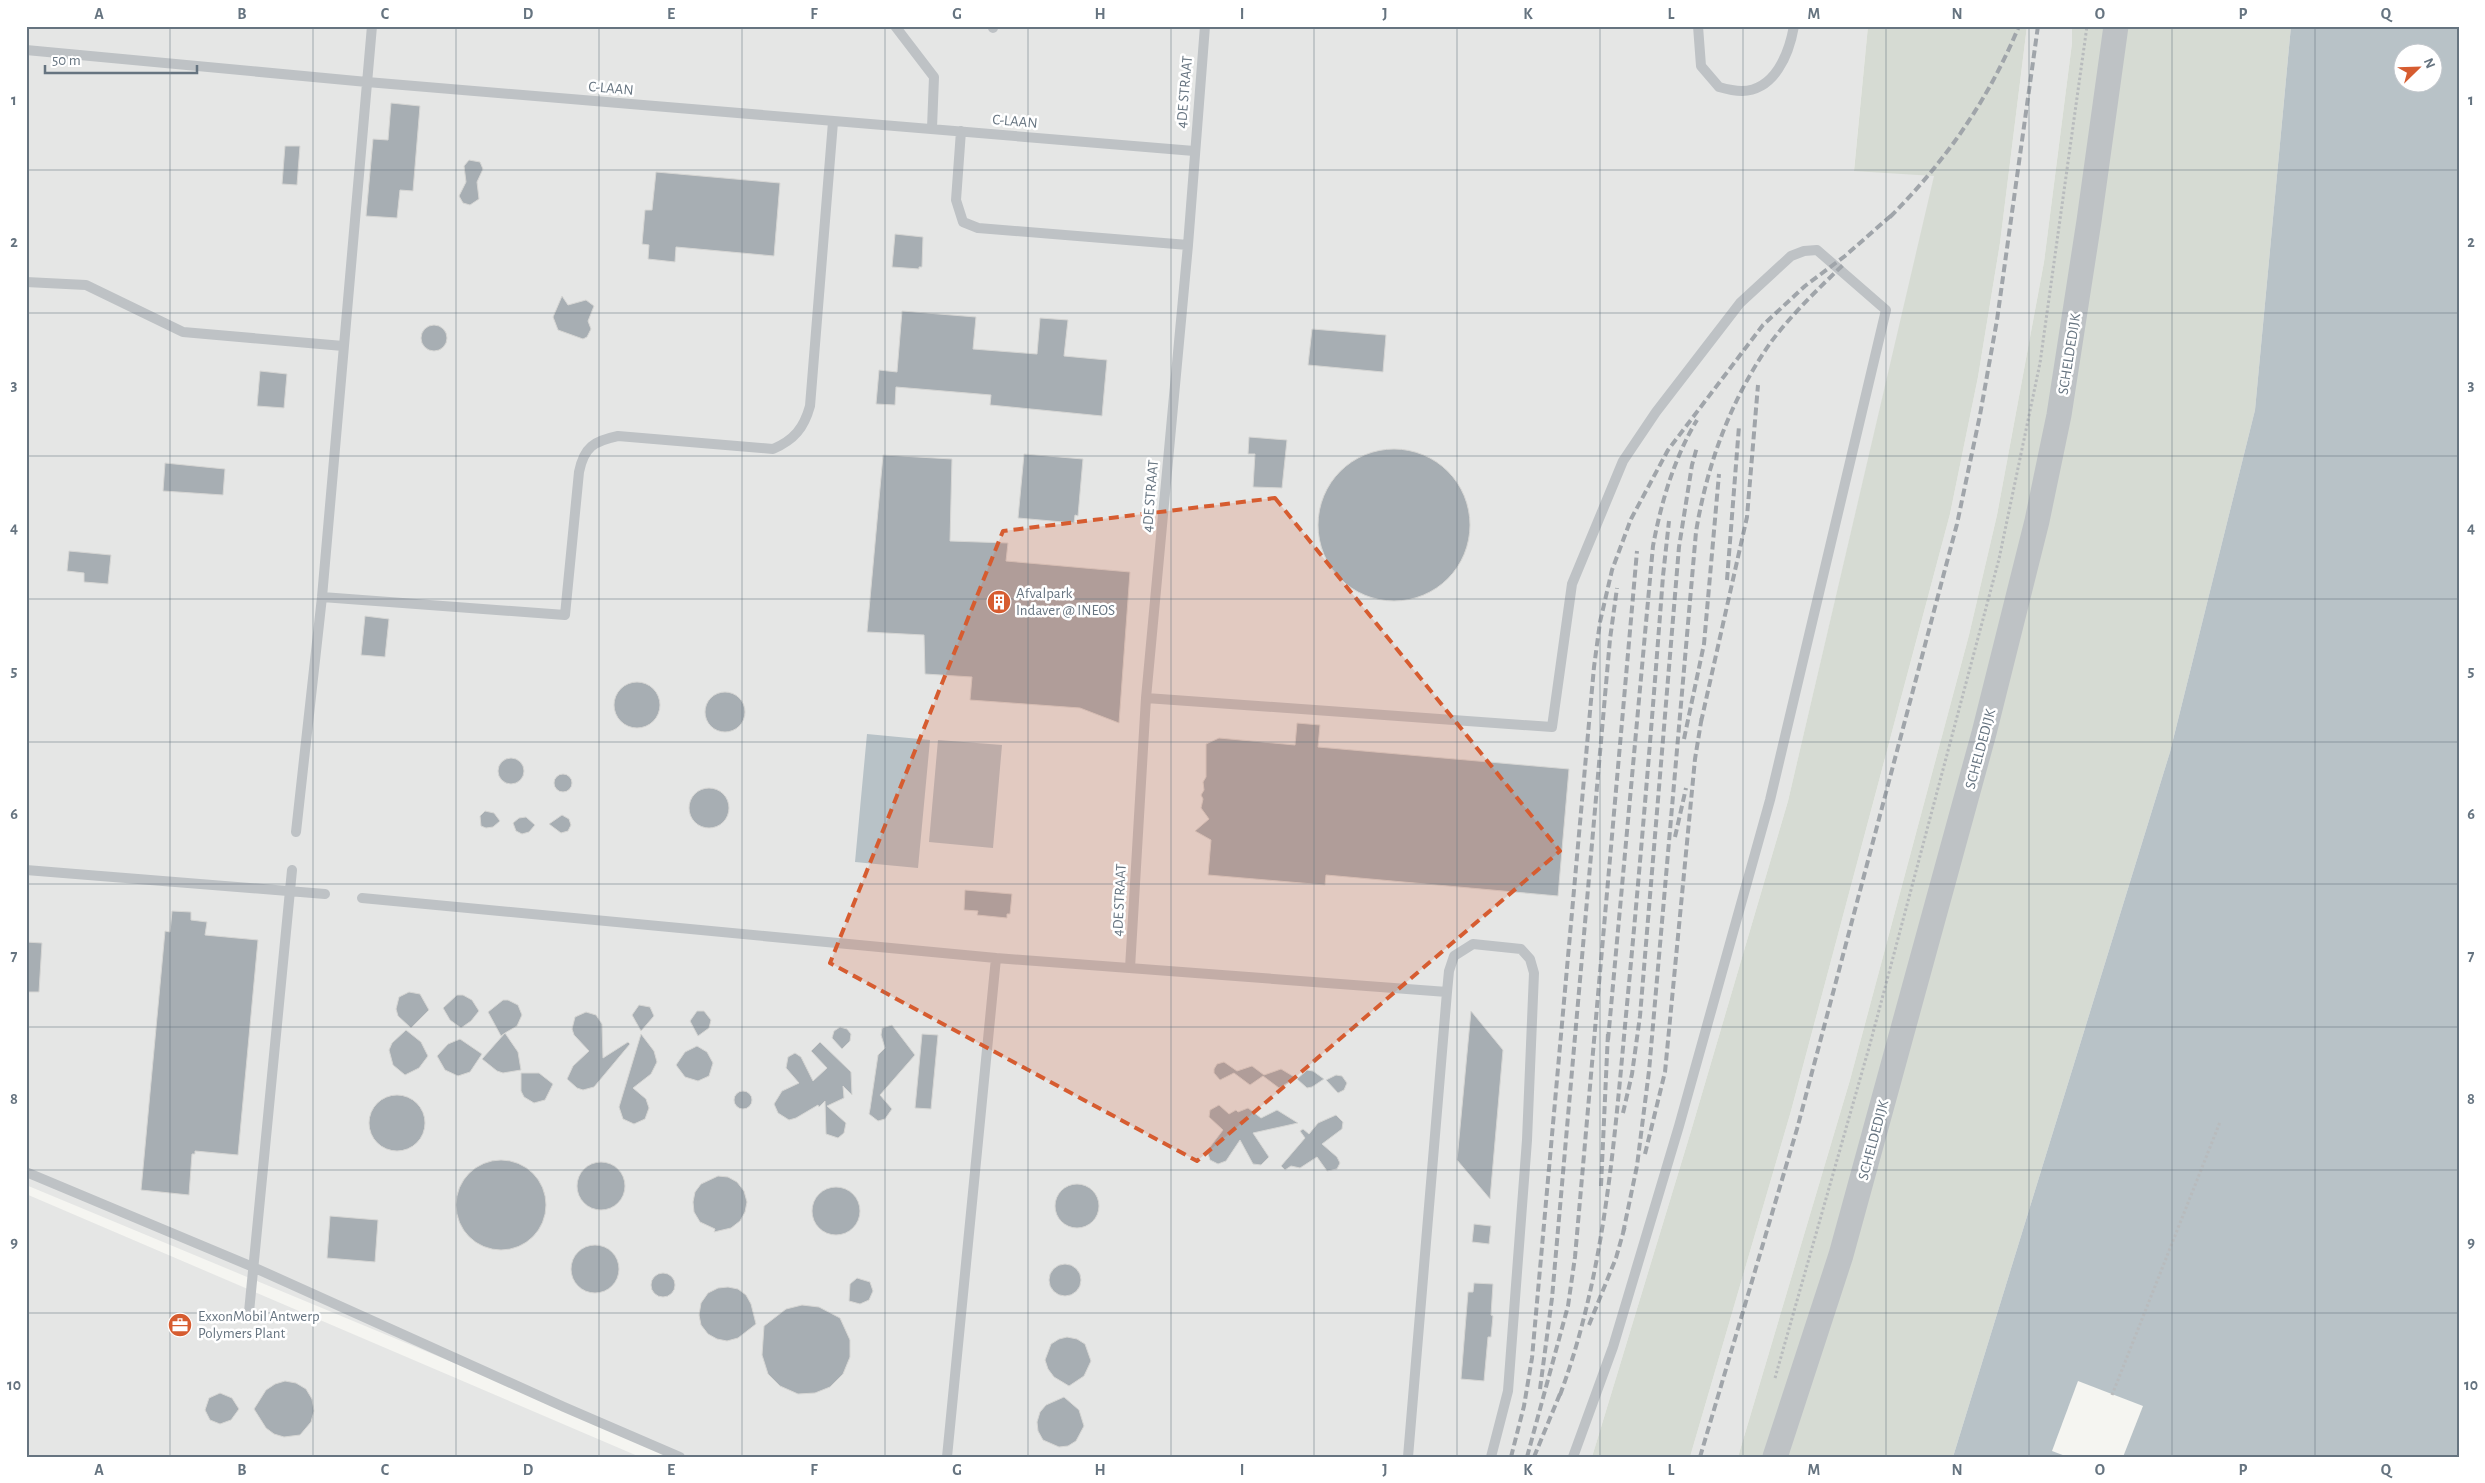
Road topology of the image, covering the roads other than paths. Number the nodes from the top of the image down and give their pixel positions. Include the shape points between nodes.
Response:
1 (372, 26) edge
2 (895, 26) edge
3 (1205, 26) edge
4 (1706, 26) edge
5 (1794, 26) edge
6 (2116, 26) edge
7 (1698, 31) edge
8 (26, 50) edge
9 (367, 82) junction
10 (833, 122) junction
11 (932, 128) junction
12 (961, 131) junction
13 (1194, 151) junction
14 (1188, 245) junction
15 (26, 282) edge
16 (343, 346) junction
17 (322, 597) junction
18 (1146, 698) junction
19 (296, 832) dead end
20 (26, 870) edge
21 (292, 870) dead end
22 (290, 891) junction
23 (326, 894) dead end
24 (362, 898) dead end
25 (996, 958) junction
26 (1130, 968) junction
27 (1447, 992) junction
28 (26, 1172) edge
29 (252, 1267) junction
30 (249, 1312) dead end
31 (680, 1457) edge
32 (947, 1457) edge
33 (1408, 1457) edge
34 (1491, 1457) edge
35 (1573, 1457) edge
36 (1775, 1457) edge

1 - 9 lane
2 - 11 lane via 934,78
3 - 13 lane, 4DE STRAAT
4 - 7 lane
5 - 7 lane via 1778,72 1759,87 1742,91 1719,88 1701,66
6 - 36 street, SCHELDEDIJK via 2066,376 2037,521 1984,733 1842,1255
8 - 9 lane, C-LAAN
9 - 10 lane, C-LAAN
9 - 16 lane
10 - 11 lane, C-LAAN
10 - 17 lane via 810,406 806,421 797,434 774,449 618,436 603,439 589,447 582,457 579,472 565,615
11 - 12 lane, C-LAAN
12 - 13 lane, C-LAAN
12 - 14 lane via 956,200 963,222 978,228
13 - 14 lane, 4DE STRAAT
14 - 18 lane, 4DE STRAAT
15 - 16 lane via 86,285 183,332
16 - 17 lane
17 - 19 lane
18 - 26 lane, 4DE STRAAT
18 - 35 lane via 1552,727 1572,584 1595,526 1623,462 1716,331 1792,256 1804,251 1817,250 1886,310 1770,800 1635,1274 1613,1347
20 - 22 lane
21 - 22 lane
22 - 23 lane
22 - 29 lane
24 - 25 lane
25 - 26 lane
25 - 32 lane
26 - 27 lane
27 - 33 lane
27 - 34 lane via 1454,956 1473,944 1521,949 1530,958 1534,972 1527,1140 1508,1391
28 - 29 lane
29 - 30 lane
29 - 31 lane

